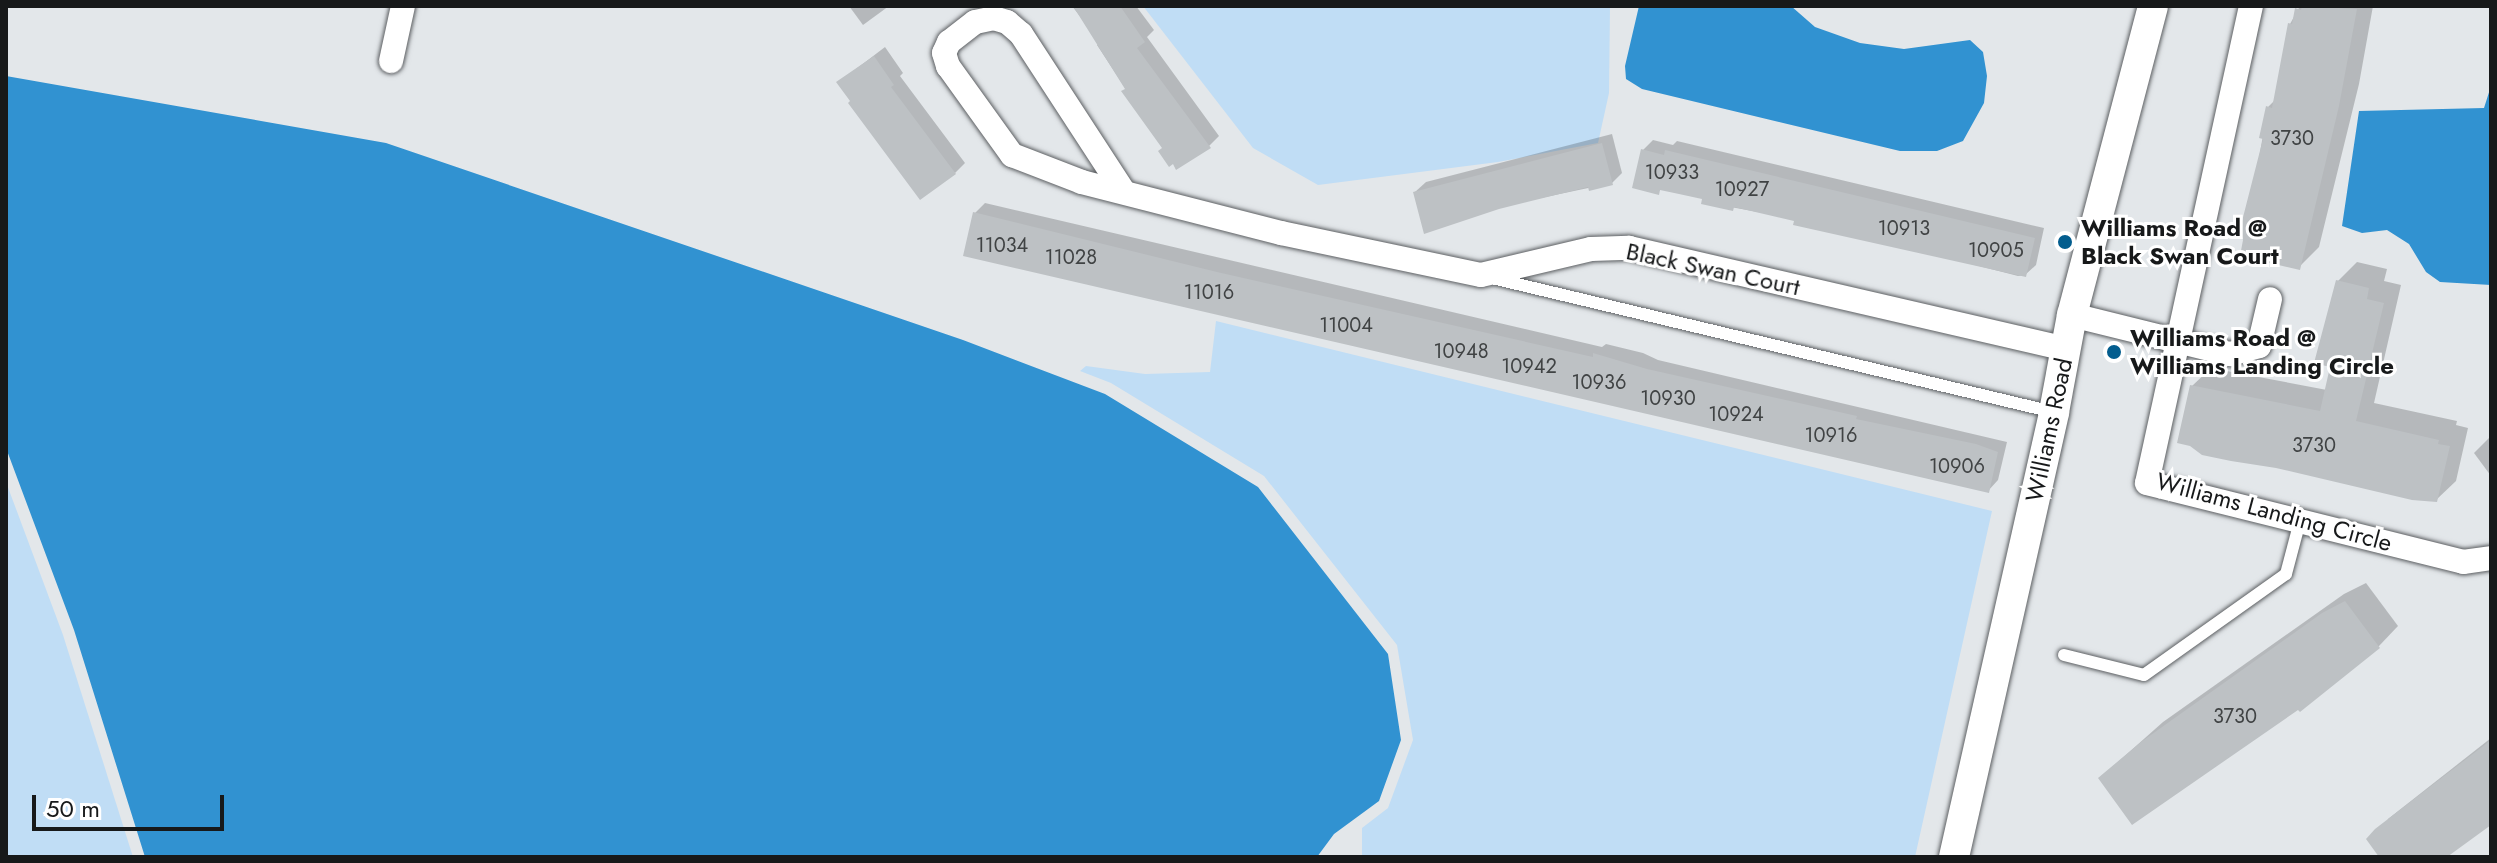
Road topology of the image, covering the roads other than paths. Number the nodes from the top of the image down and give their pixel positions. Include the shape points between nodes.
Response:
1 (403, 6) edge
2 (2153, 6) edge
3 (2251, 6) edge
4 (391, 61) dead end
5 (1124, 192) junction
6 (1481, 275) junction
7 (2270, 299) dead end
8 (2072, 315) junction
9 (2177, 340) junction
10 (2067, 349) junction
11 (2054, 412) junction
12 (2300, 521) junction
13 (2491, 558) edge
14 (2064, 655) dead end
15 (1954, 857) edge

1 - 4 street
2 - 8 street, Williams Road
3 - 9 street, Williams Landing Circle
5 - 5 street, Black Swan Court via 1021,34 994,18 975,22 949,42 944,53 948,66 1012,155
5 - 6 street, Black Swan Court via 1281,233
6 - 10 street, Black Swan Court via 1591,249 1629,248
6 - 11 lane
7 - 9 street via 2259,346 2246,352 2230,354
8 - 9 street
8 - 10 street, Williams Road
9 - 12 street, Williams Landing Circle via 2147,483
10 - 11 street, Williams Road
11 - 15 street, Williams Road
12 - 13 street, Williams Landing Circle via 2463,562
12 - 14 lane via 2286,574 2144,675

